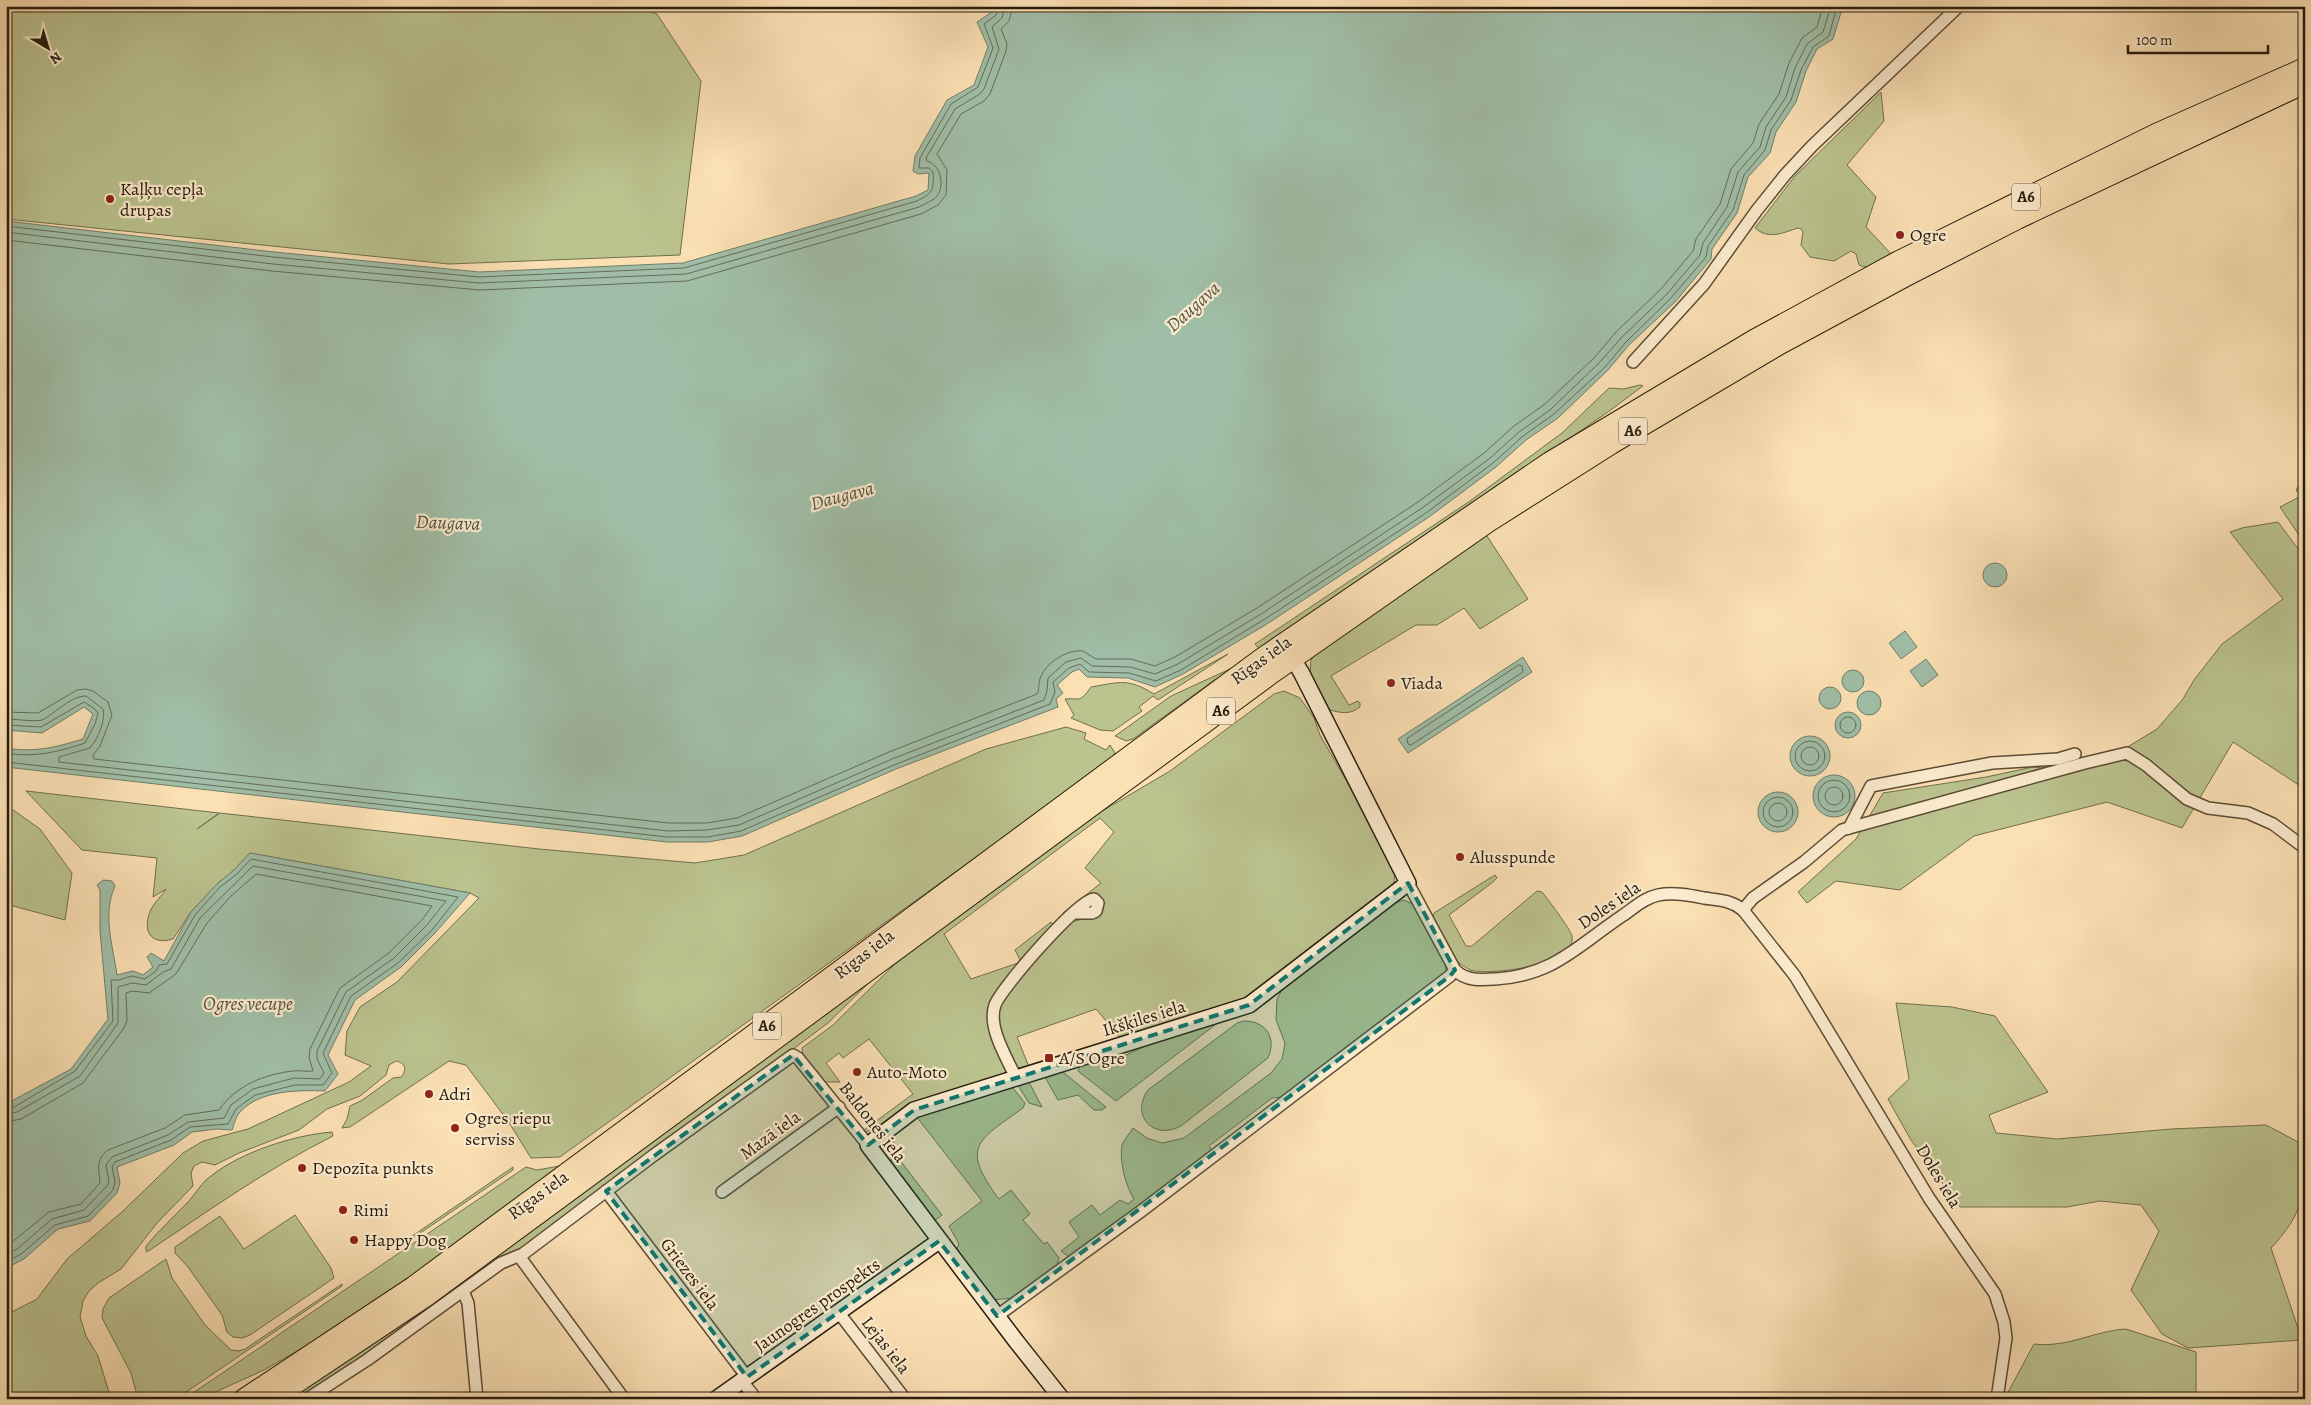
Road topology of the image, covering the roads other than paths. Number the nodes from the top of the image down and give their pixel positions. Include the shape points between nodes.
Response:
1 (1959, 6) edge
2 (2305, 68) edge
3 (2305, 84) edge
4 (1633, 362) dead end
5 (1485, 515) junction
6 (1288, 651) junction
7 (2075, 754) dead end
8 (1849, 828) junction
9 (2305, 848) edge
10 (1408, 883) junction
11 (1743, 910) junction
12 (1074, 913) dead end
13 (1455, 970) junction
14 (1016, 1078) junction
15 (839, 1108) junction
16 (868, 1144) junction
17 (606, 1191) junction
18 (722, 1192) dead end
19 (939, 1241) junction
20 (518, 1256) junction
21 (463, 1291) junction
22 (839, 1313) junction
23 (997, 1316) junction
24 (745, 1379) junction
25 (244, 1399) edge
26 (272, 1399) edge
27 (307, 1399) edge
28 (477, 1399) edge
29 (624, 1399) edge
30 (716, 1399) edge
31 (756, 1399) edge
32 (905, 1399) edge
33 (1062, 1399) edge
34 (1997, 1399) edge

1 - 4 street via 1785,175 1704,284
2 - 5 highway, A6 via 2138,142 1816,305 1646,404
3 - 5 highway, A6 via 2052,202 1906,276 1772,349
5 - 6 highway, Rīgas iela / A6
6 - 10 street
6 - 25 highway, Rīgas iela / A6 via 413,1287
6 - 26 highway, Rīgas iela / A6 via 425,1297
7 - 8 street via 2058,759 1992,763 1871,786
8 - 9 street via 2127,753 2146,764 2187,799 2208,808 2248,813 2273,824
8 - 11 street via 1842,830 1753,898
10 - 13 street
10 - 14 street, Ikšķiles iela via 1249,1005
11 - 13 street, Doles iela via 1734,902 1689,895 1657,896 1636,905 1569,956 1532,974 1472,979
11 - 34 street, Doles iela via 1795,976 1929,1198 1995,1294 2004,1322 2006,1343
12 - 14 street via 1049,936 995,1005 994,1023
13 - 23 street via 1147,1207
14 - 16 street, Ikšķiles iela via 914,1110
15 - 16 street, Baldones iela
15 - 17 street, Baldones iela via 793,1055
15 - 18 street, Mazā iela
16 - 19 street, Baldones iela
17 - 20 street
17 - 24 street, Griezes iela
19 - 22 street, Jaunogres prospekts
19 - 23 street, Baldones iela
20 - 21 street via 501,1263
20 - 29 street
21 - 27 street
21 - 28 street via 468,1303
22 - 24 street, Jaunogres prospekts
22 - 32 street, Lejas iela
23 - 33 street, Baldones iela
24 - 30 street, Jaunogres prospekts
24 - 31 street, Griezes iela

